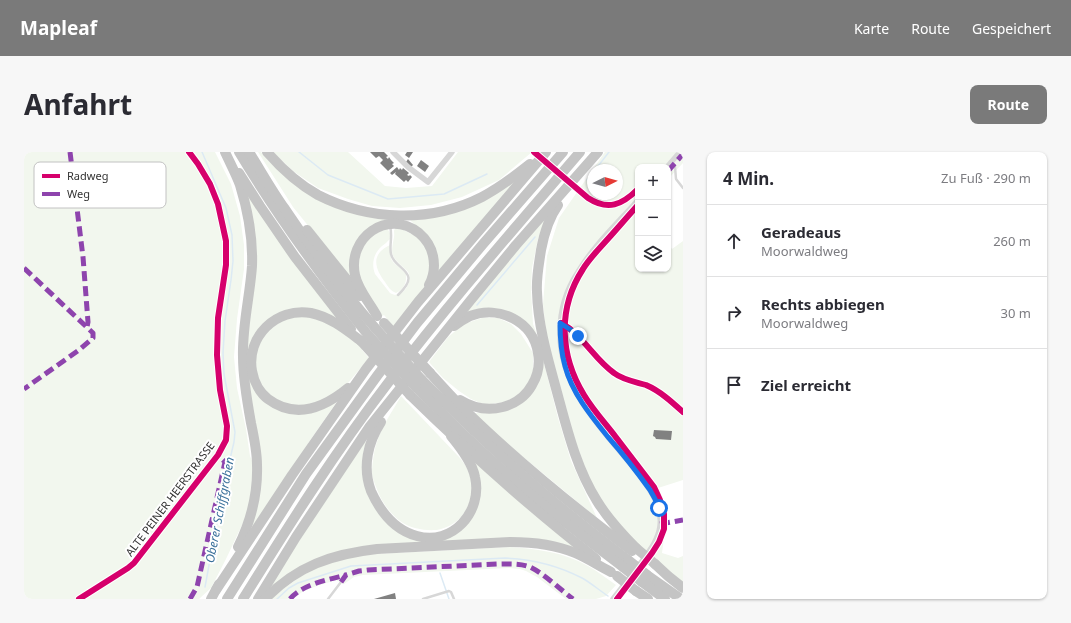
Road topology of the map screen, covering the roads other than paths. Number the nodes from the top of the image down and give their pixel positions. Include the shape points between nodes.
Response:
1 (189, 152) edge
2 (226, 152) edge
3 (239, 152) edge
4 (249, 152) edge
5 (267, 152) edge
6 (393, 152) edge
7 (452, 152) edge
8 (545, 152) edge
9 (563, 152) edge
10 (580, 152) edge
11 (680, 152) edge
12 (595, 155) edge
13 (671, 162) joint
14 (683, 188) edge
15 (635, 203) edge
16 (390, 224) junction
17 (497, 248) junction
18 (398, 294) dead end
19 (418, 302) junction
20 (560, 323) junction
21 (373, 329) junction
22 (446, 332) junction
23 (423, 361) junction
24 (366, 369) junction
25 (438, 382) junction
26 (419, 384) junction
27 (398, 392) junction
28 (683, 412) edge
29 (452, 436) junction
30 (630, 557) junction
31 (649, 572) junction
32 (614, 574) junction
33 (341, 582) dead end
34 (683, 588) edge
35 (214, 595) edge
36 (79, 599) edge
37 (227, 599) edge
38 (243, 599) edge
39 (258, 599) edge
40 (265, 599) edge
41 (328, 599) edge
42 (423, 599) edge
43 (454, 599) edge
44 (613, 599) edge
45 (648, 599) edge
46 (665, 599) edge
47 (680, 599) edge

1 - 36 street, ALTE PEINER HEERSTRASSE via 210,184 218,204 226,242 226,265 218,318 216,355 226,440 218,455 134,563
2 - 21 highway via 295,257
2 - 35 highway via 239,184 251,232 252,266 244,325 243,355 257,464 257,486 244,536
3 - 21 highway via 262,190 328,285
4 - 21 highway via 292,220
5 - 8 highway via 286,172 317,194 356,210 405,216 455,208 483,196 510,180
6 - 7 street via 428,182
8 - 19 highway
9 - 37 highway via 417,323 377,376 306,474
10 - 17 highway
11 - 13 street
12 - 22 highway via 516,245
12 - 30 highway via 553,212 546,227 538,275 538,309 543,340 574,453 597,501 623,535
13 - 14 lane via 675,167 676,179
15 - 20 street via 592,252 578,272 569,287
16 - 18 lane via 391,255 408,276 406,285
16 - 19 highway via 400,224 416,231 428,242 432,250 433,274 430,284
16 - 21 highway via 369,232 360,242 354,256 355,277
17 - 23 highway
17 - 38 highway via 375,401 290,524
19 - 24 highway
20 - 28 lane via 578,336 616,375 660,393
20 - 44 street via 561,352 577,393 600,427 650,490 659,508 659,532 654,544
21 - 24 highway via 340,325 310,313 283,315 262,330 252,352 252,372 259,390 274,404 293,410 305,410 336,397
21 - 26 highway, bridge
21 - 26 highway, bridge
22 - 23 highway
22 - 25 highway via 470,316 492,312 514,318 528,330 534,340 539,358 538,369 535,380 524,396 497,409 476,408 466,404
23 - 27 highway
24 - 35 highway via 292,475
25 - 26 highway
25 - 30 highway via 525,465
26 - 29 highway
26 - 30 highway via 571,517
27 - 29 highway via 370,444 367,472 376,502 390,521 400,529 418,536 435,537 459,527 471,512 476,502 475,476 471,465
27 - 39 highway via 370,426
29 - 32 highway
30 - 31 highway
30 - 31 highway, bridge
31 - 34 highway via 668,576
31 - 46 highway
31 - 47 highway
32 - 40 highway via 574,553 545,544 528,542 377,549 356,551 323,560 286,581
32 - 45 highway, bridge
33 - 41 lane
42 - 43 lane via 449,591 452,592

